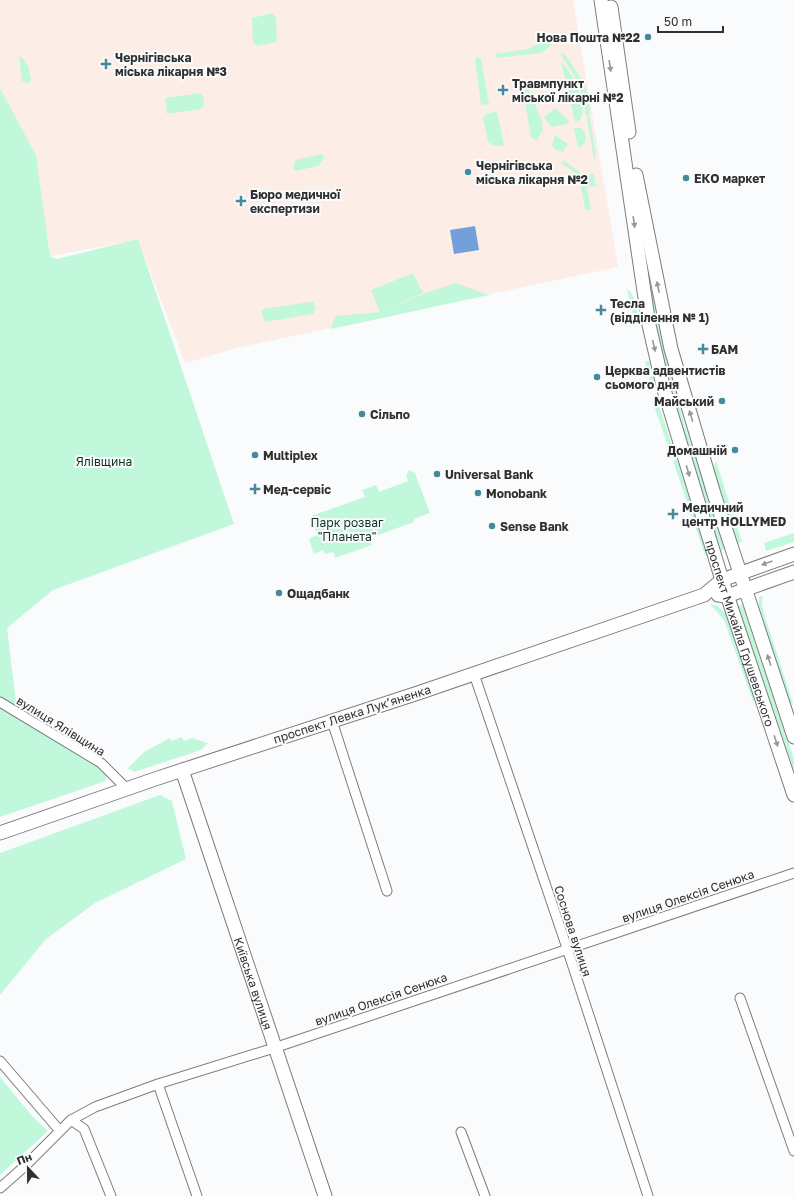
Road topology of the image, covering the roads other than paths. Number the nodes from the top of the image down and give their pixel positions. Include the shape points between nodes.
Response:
1 (601, 0) edge
2 (610, 0) edge
3 (794, 554) edge
4 (794, 572) edge
5 (740, 573) junction
6 (722, 580) junction
7 (745, 589) junction
8 (704, 595) junction
9 (727, 596) junction
10 (474, 674) junction
11 (0, 702) edge
12 (791, 717) edge
13 (332, 721) junction
14 (794, 737) edge
15 (182, 770) junction
16 (126, 788) junction
17 (794, 795) edge
18 (0, 833) edge
19 (794, 873) edge
20 (387, 891) dead end
21 (567, 950) junction
22 (740, 998) dead end
23 (274, 1048) junction
24 (0, 1060) edge
25 (158, 1084) junction
26 (71, 1120) junction
27 (60, 1130) junction
28 (461, 1132) dead end
29 (794, 1152) edge
30 (0, 1188) edge
31 (111, 1196) edge
32 (197, 1196) edge
33 (325, 1196) edge
34 (485, 1196) edge
35 (648, 1196) edge

1 -> 6 main road, проспект Михайла Грушевського via 649,325 664,390
5 -> 2 main road, проспект Михайла Грушевського via 671,349 634,163
3 -> 5 main road, проспект Левка Лукʼяненка
4 - 7 main road, проспект Левка Лукʼяненка
5 - 6 main road, проспект Левка Лукʼяненка
5 - 7 main road, проспект Михайла Грушевського
6 - 8 main road, проспект Левка Лукʼяненка
6 - 9 main road, проспект Михайла Грушевського
7 - 9 main road, проспект Левка Лукʼяненка
12 -> 7 main road, проспект Михайла Грушевського
8 - 9 main road, проспект Левка Лукʼяненка
8 - 10 main road, проспект Левка Лукʼяненка
9 -> 17 main road, проспект Михайла Грушевського
10 - 13 main road, проспект Левка Лукʼяненка
10 - 21 street, Соснова вулиця
11 - 16 street, вулиця Ялівщина via 101,763
12 - 14 main road, проспект Михайла Грушевського
13 - 15 main road, проспект Левка Лукʼяненка
13 - 20 street
15 - 16 main road, проспект Левка Лукʼяненка
15 - 23 main road, Київська вулиця
16 - 18 main road, проспект Левка Лукʼяненка
19 - 21 street, вулиця Олексія Сенюка
21 - 23 street, вулиця Олексія Сенюка
21 - 35 street, Соснова вулиця
22 - 29 street
23 - 25 street, вулиця Олексія Сенюка
23 - 33 main road, Київська вулиця
24 - 27 street
25 - 26 street, вулиця Олексія Сенюка via 95,1107
25 - 32 street
26 - 27 street, вулиця Олексія Сенюка
26 - 31 street via 84,1129
27 - 30 street, вулиця Олексія Сенюка
28 - 34 street

